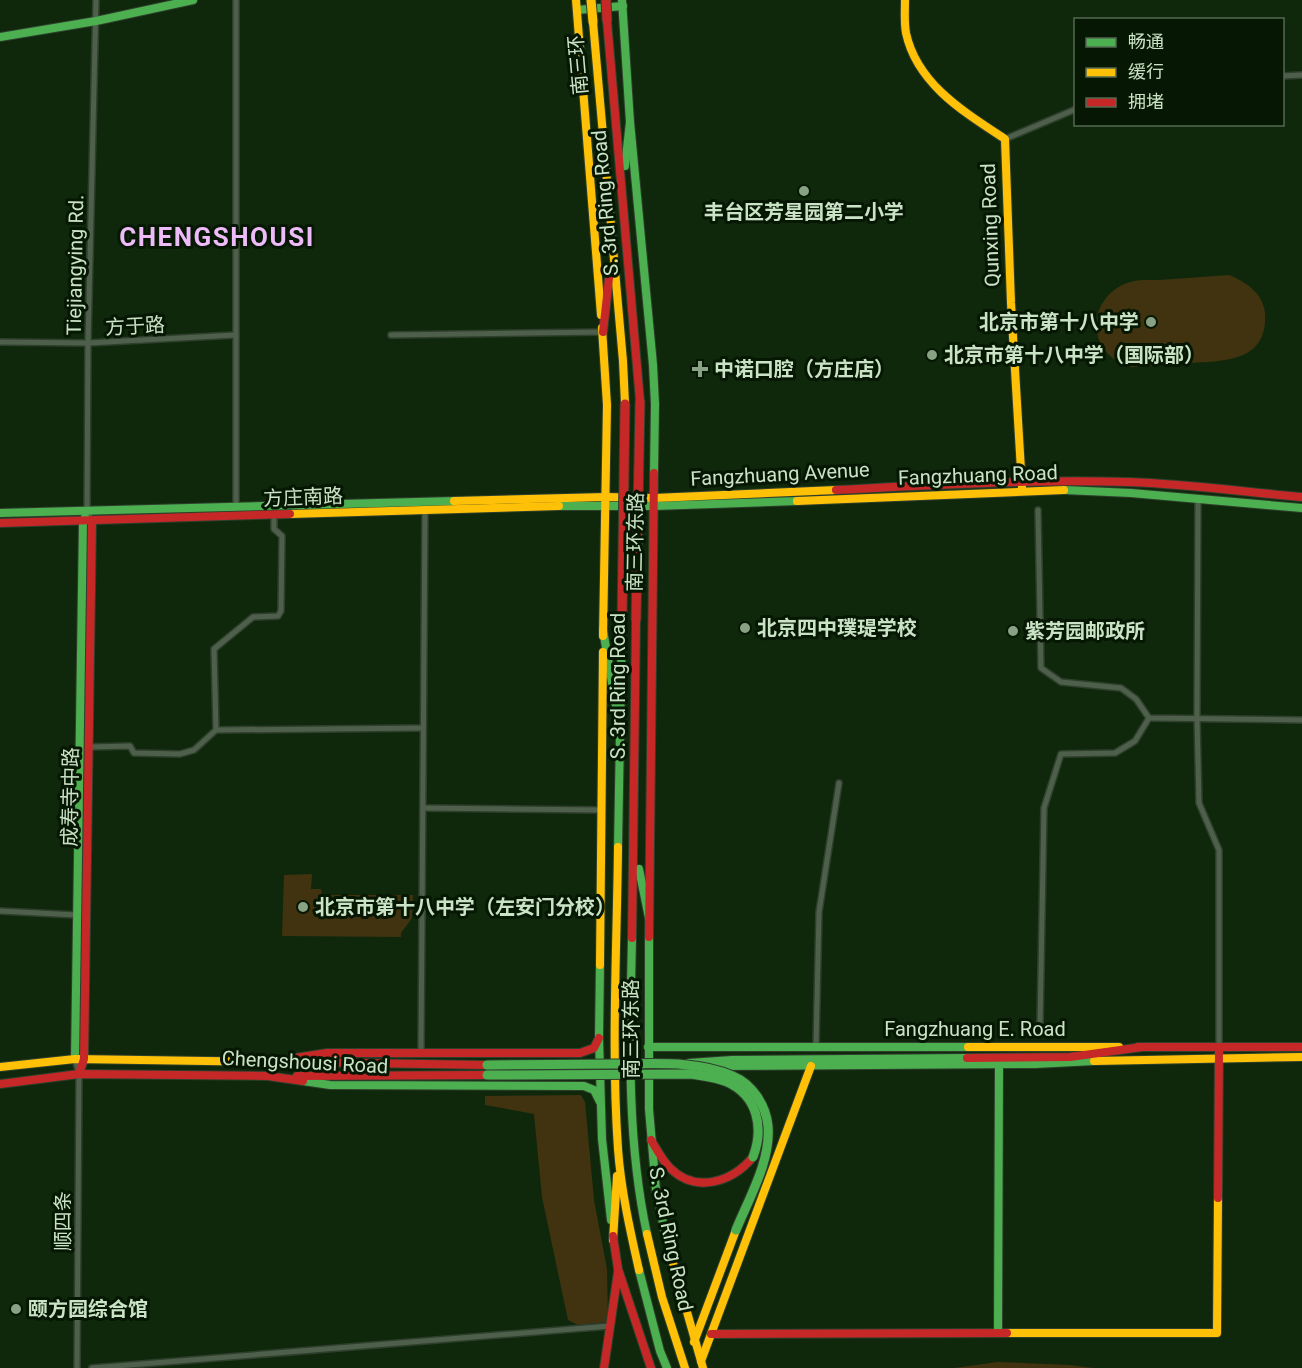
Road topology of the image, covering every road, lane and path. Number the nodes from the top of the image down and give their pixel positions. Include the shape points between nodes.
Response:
1 (96, 0) edge
2 (193, 0) edge
3 (237, 0) edge
4 (591, 0) edge
5 (606, 0) edge
6 (904, 0) edge
7 (622, 3) edge
8 (576, 5) edge
9 (96, 21) junction
10 (0, 37) edge
11 (1302, 75) edge
12 (1284, 76) edge
13 (1074, 110) edge
14 (630, 122) junction
15 (1005, 139) junction
16 (622, 190) junction
17 (613, 248) junction
18 (603, 332) junction
19 (235, 335) junction
20 (391, 336) dead end
21 (0, 342) edge
22 (88, 343) junction
23 (1022, 486) junction
24 (1302, 497) edge
25 (1198, 498) junction
26 (606, 501) junction
27 (654, 502) junction
28 (236, 508) junction
29 (1302, 508) edge
30 (1038, 510) dead end
31 (87, 511) junction
32 (425, 511) junction
33 (0, 513) edge
34 (274, 516) junction
35 (88, 521) junction
36 (0, 523) edge
37 (603, 630) junction
38 (1149, 718) junction
39 (1197, 718) junction
40 (1302, 720) edge
41 (423, 728) junction
42 (216, 730) junction
43 (620, 733) junction
44 (89, 747) junction
45 (839, 783) dead end
46 (423, 808) junction
47 (601, 810) junction
48 (635, 850) junction
49 (0, 911) edge
50 (77, 915) junction
51 (649, 918) junction
52 (1040, 1025) dead end
53 (599, 1038) junction
54 (816, 1046) junction
55 (648, 1047) junction
56 (1142, 1047) junction
57 (1219, 1047) junction
58 (1302, 1047) edge
59 (421, 1052) junction
60 (509, 1053) junction
61 (1302, 1057) edge
62 (79, 1059) junction
63 (1219, 1059) junction
64 (268, 1062) junction
65 (674, 1064) junction
66 (999, 1065) junction
67 (648, 1066) junction
68 (811, 1066) junction
69 (0, 1067) edge
70 (79, 1074) junction
71 (268, 1076) junction
72 (0, 1084) edge
73 (510, 1086) junction
74 (600, 1102) junction
75 (651, 1140) junction
76 (618, 1149) junction
77 (613, 1240) junction
78 (618, 1269) junction
79 (610, 1326) junction
80 (998, 1333) junction
81 (711, 1334) junction
82 (694, 1342) junction
83 (702, 1364) edge
84 (77, 1368) edge
85 (92, 1368) edge
86 (604, 1368) edge
87 (651, 1368) edge
88 (666, 1368) edge
89 (686, 1368) edge

1 - 9 street, Tiejiangying Rd.
2 - 9 main road
3 - 19 street
4 - 17 main road, 南三环, bridge
5 - 16 main road, S. 3rd Ring Road, bridge
6 - 15 main road, Qunxing Road via 906,32 916,60 929,79 944,97
7 - 8 main road
7 - 14 main road, 南三环东路
8 - 18 main road, 南三环东路
9 - 10 main road
9 - 22 street, Tiejiangying Rd.
11 - 12 street
13 - 15 street
14 - 16 main road
14 - 27 main road, 南三环东路 via 653,365
15 - 23 main road, Qunxing Road
16 - 48 main road, S. 3rd Ring Road, bridge via 640,401
17 - 18 main road
17 - 43 main road, S. 3rd Ring Road, bridge via 625,404
18 - 20 street
18 - 26 main road, 南三环东路
19 - 22 street, 方于路
19 - 28 street
21 - 22 street, 方于路
22 - 31 street, Tiejiangying Rd.
23 - 24 main road via 1132,482
23 - 25 main road, Fangzhuang Road
23 - 27 main road, Fangzhuang Road
25 - 29 main road, Fangzhuang Road
25 - 39 street
26 - 27 main road, Fangzhuang Road
26 - 28 main road, 方庄南路
26 - 32 main road, 方庄南路
26 - 37 main road, 南三环东路
27 - 51 main road, 南三环东路
28 - 31 main road, 方庄南路
30 - 38 street via 1041,668 1061,682 1121,688 1136,699
31 - 33 main road, 方庄南路
31 - 35 main road, 成寿寺中路
32 - 34 main road, 方庄南路
32 - 41 street
34 - 35 main road, 方庄南路
34 - 42 street via 274,529 282,536 281,611 278,616 253,617 214,649
35 - 36 main road, 方庄南路
35 - 44 main road, 成寿寺中路
35 - 50 main road, 成寿寺中路
37 - 43 main road
37 - 47 main road, 南三环东路
38 - 39 street
38 - 52 street via 1135,741 1115,753 1061,754 1044,808
39 - 40 street
39 - 57 street via 1199,803 1219,850
41 - 42 street
41 - 46 street
42 - 44 street via 194,750 180,754 134,753 130,746
43 - 76 main road, S. 3rd Ring Road via 615,1039
44 - 62 main road, 成寿寺中路
45 - 54 street via 819,912
46 - 47 street
46 - 59 street
47 - 53 main road, 南三环东路
48 - 51 main road
48 - 89 main road, S. 3rd Ring Road via 631,1088 637,1176 656,1272
49 - 50 street
50 - 62 main road, 成寿寺中路
51 - 55 main road, 南三环东路
53 - 60 main road, Chengshousi Road via 594,1048 580,1053
53 - 74 main road, 南三环东路
54 - 55 main road, Fangzhuang E. Road
54 - 56 main road, Fangzhuang E. Road
55 - 67 main road, 南三环东路
56 - 57 main road, Fangzhuang E. Road
56 - 65 main road, bridge via 1070,1057
57 - 58 main road, Fangzhuang E. Road
57 - 63 main road
59 - 60 main road, Chengshousi Road
59 - 64 main road, Chengshousi Road via 327,1053
60 - 73 main road via 520,1058 524,1069 520,1080
61 - 63 main road
62 - 64 main road, Chengshousi Road
62 - 69 main road, Chengshousi Road
62 - 70 main road, 成寿寺中路
63 - 66 main road
63 - 80 main road via 1216,1333
64 - 65 main road, bridge
65 - 82 main road, bridge via 732,1076 753,1092 766,1115 769,1133 766,1151
66 - 68 main road
66 - 80 main road
67 - 68 main road
67 - 75 main road, 南三环东路
68 - 81 main road
70 - 71 main road, Chengshousi Road
70 - 72 main road, Chengshousi Road
70 - 84 street, 顺四条
71 - 73 main road, Chengshousi Road via 330,1085
71 - 75 main road, bridge via 691,1074 720,1079 742,1090 756,1110 760,1134 753,1157 743,1169 718,1182 698,1182 673,1171
73 - 74 main road, Chengshousi Road via 584,1086 594,1090
74 - 77 main road, 南三环东路
75 - 82 main road, 南三环东路 via 669,1258
76 - 77 main road
76 - 88 main road, S. 3rd Ring Road via 639,1271
77 - 78 main road, 南三环东路
78 - 79 main road
78 - 87 main road, 南三环东路
79 - 85 street
79 - 86 main road
80 - 81 main road
81 - 83 main road
82 - 83 main road, 南三环东路

